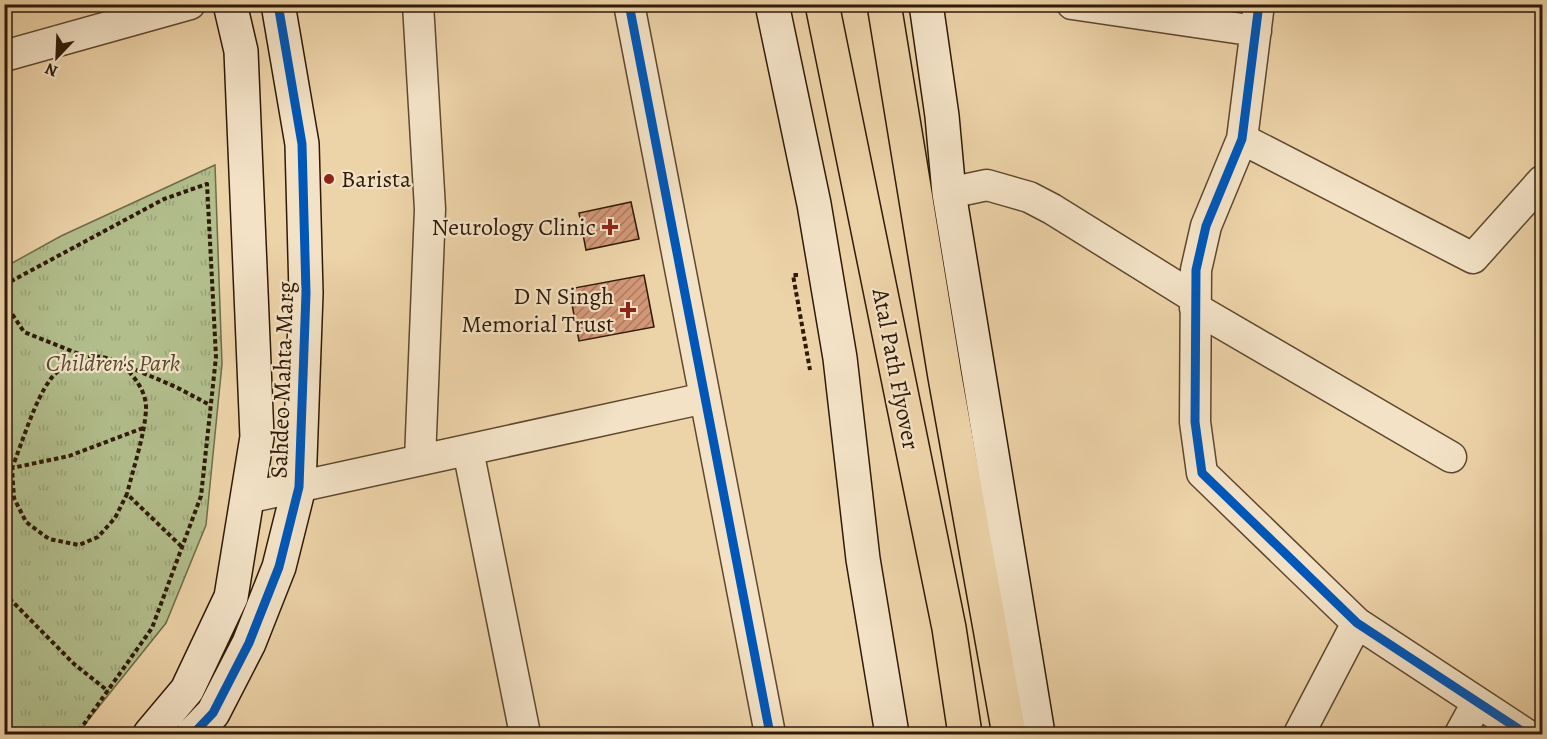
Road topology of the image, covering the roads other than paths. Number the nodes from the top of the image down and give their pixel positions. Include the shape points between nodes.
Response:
1 (190, 4) edge
2 (230, 4) edge
3 (278, 4) edge
4 (418, 4) edge
5 (629, 4) edge
6 (772, 4) edge
7 (822, 4) edge
8 (884, 4) edge
9 (926, 4) edge
10 (1072, 4) edge
11 (1258, 18) edge
12 (4, 56) edge
13 (1242, 139) junction
14 (1542, 181) edge
15 (949, 193) junction
16 (1195, 303) junction
17 (705, 398) junction
18 (468, 450) junction
19 (1451, 458) dead end
20 (420, 460) junction
21 (299, 487) junction
22 (247, 498) junction
23 (1357, 623) junction
24 (1477, 703) junction
25 (150, 735) edge
26 (193, 735) edge
27 (525, 735) edge
28 (770, 735) edge
29 (892, 735) edge
30 (965, 735) edge
31 (1009, 735) edge
32 (1038, 735) edge
33 (1299, 735) edge
34 (1460, 735) edge
35 (1526, 735) edge

1 - 12 street
2 - 22 street, Sahdeo Mahta Marg via 241,51 257,437
3 - 21 street, Sahdeo Mahta Marg via 302,144 306,293
4 - 20 street via 430,208
5 - 17 street
6 - 29 street via 814,204 840,358 863,559
7 - 30 main road, Atal Path Flyover via 947,617
8 - 31 main road, Atal Path Flyover
9 - 15 street
10 - 11 street
11 - 13 street
13 - 14 street via 1473,258
13 - 16 street via 1206,226 1196,270
15 - 16 street via 987,185 1029,197
15 - 32 street
16 - 19 street
16 - 23 street via 1196,422 1202,473
17 - 18 street
17 - 28 street
18 - 20 street
18 - 27 street
20 - 21 street
21 - 22 street
21 - 26 street, Sahdeo Mahta Marg via 279,567 249,643 213,713
22 - 25 street, Sahdeo Mahta Marg via 231,597 187,690
23 - 24 street
23 - 33 street
24 - 34 street
24 - 35 street

